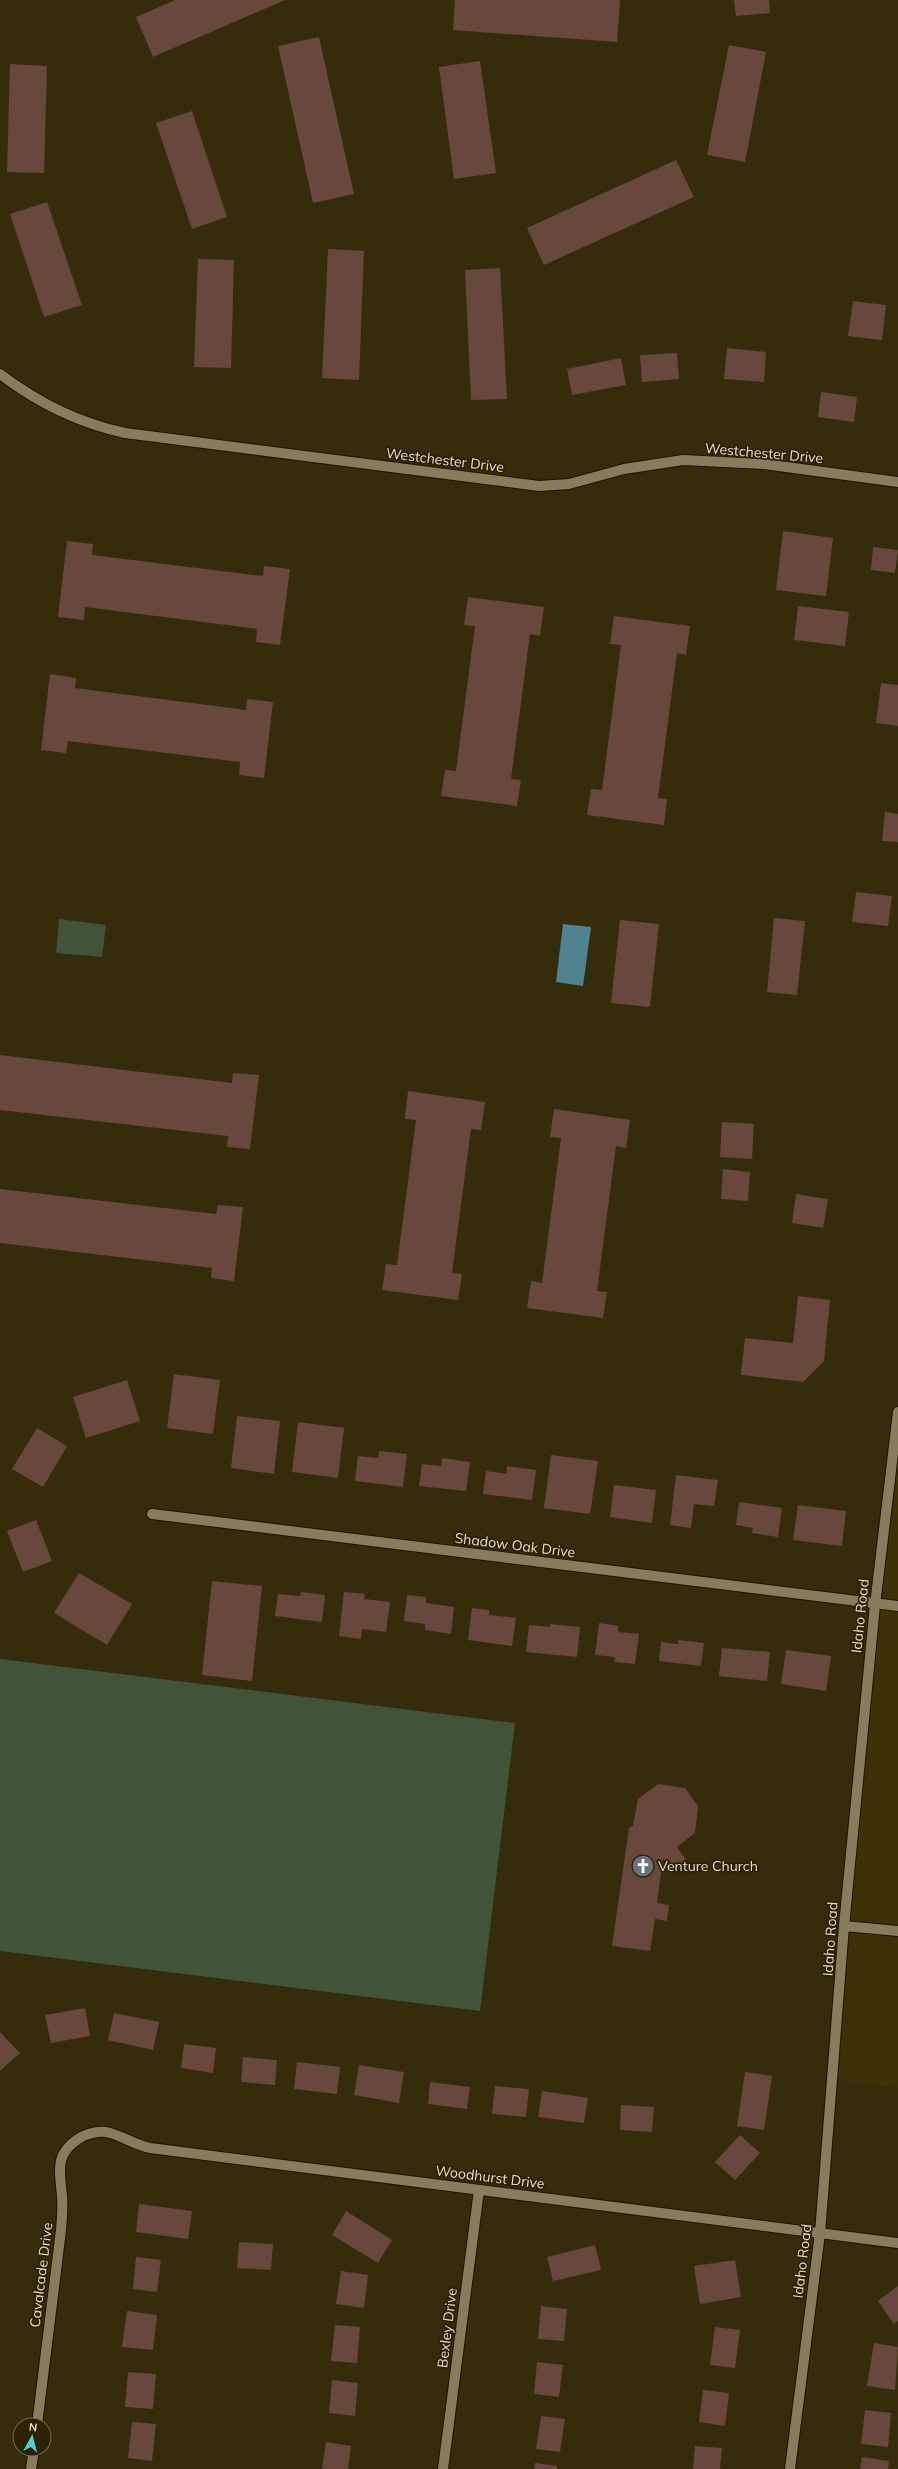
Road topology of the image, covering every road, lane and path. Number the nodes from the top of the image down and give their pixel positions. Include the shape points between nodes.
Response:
1 (0, 374) edge
2 (898, 482) edge
3 (898, 1412) edge
4 (152, 1514) dead end
5 (875, 1605) junction
6 (898, 1606) edge
7 (844, 1926) junction
8 (898, 1931) edge
9 (81, 2137) joint
10 (479, 2190) junction
11 (820, 2233) junction
12 (898, 2243) edge
13 (38, 2417) edge
14 (33, 2457) edge
15 (31, 2469) edge
16 (443, 2469) edge
17 (790, 2469) edge

1 - 2 street, Westchester Drive via 47,406 83,422 125,433 532,485 568,484 624,469 683,460 764,464
3 - 5 street, Idaho Road
4 - 5 street, Shadow Oak Drive
5 - 6 street, Shadow Oak Drive
5 - 7 street, Idaho Road
7 - 8 street
7 - 11 street, Idaho Road
9 - 10 street, Woodhurst Drive via 97,2132 110,2133 150,2148
9 - 13 street, Cavalcade Drive via 64,2153 59,2165 61,2230
10 - 11 street, Woodhurst Drive
10 - 16 street, Bexley Drive
11 - 12 street, Woodhurst Drive
11 - 17 street, Idaho Road
14 - 15 street

